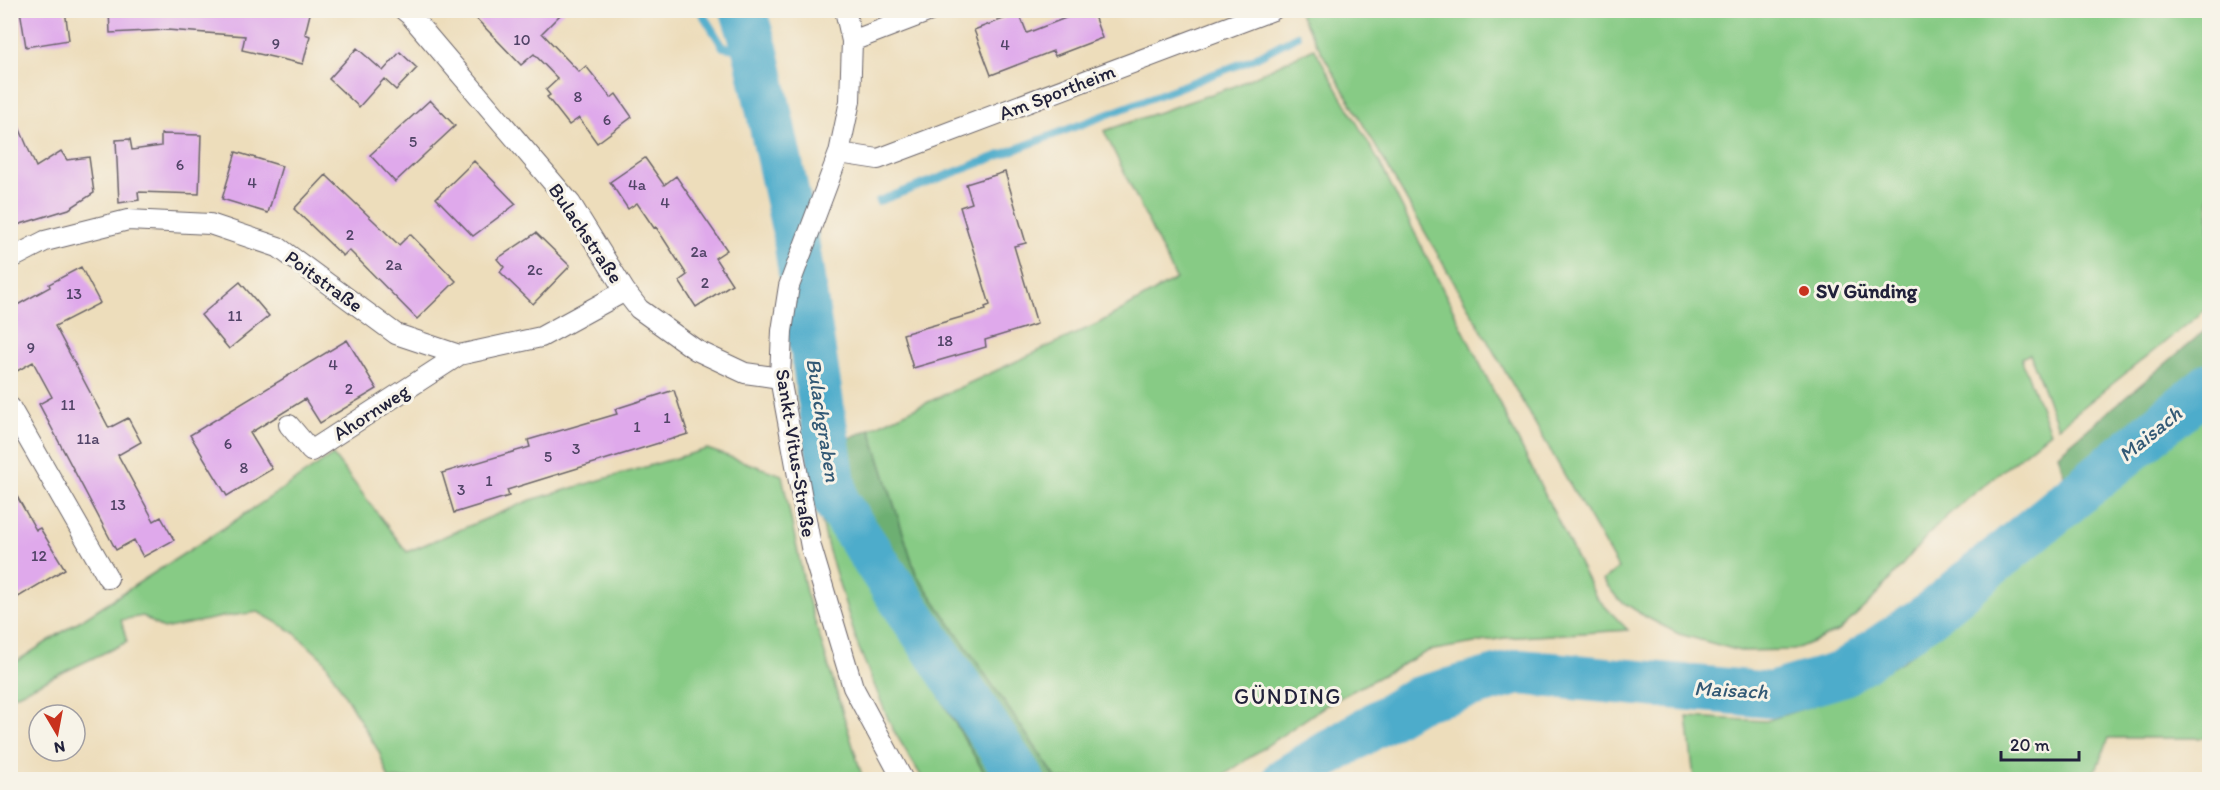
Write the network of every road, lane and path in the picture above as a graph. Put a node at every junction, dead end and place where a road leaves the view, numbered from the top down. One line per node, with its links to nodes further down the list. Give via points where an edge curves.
1 (404, 10): 8 (street, Bulachstraße, via 571,204)
2 (845, 10): 5 (street, Sankt-Vitus-Straße)
3 (933, 10): 5 (street)
4 (1273, 10): 6 (street, Am Sportheim, via 878,159)
5 (852, 41): 6 (street, Sankt-Vitus-Straße, via 850,101)
6 (839, 153): 10 (street, Sankt-Vitus-Straße, via 789,286)
7 (10, 259): 9 (street, Poitstraße, via 45,241 128,220 210,224 278,247 396,334)
8 (625, 291): 9 (street, via 541,337); 10 (street, Bulachstraße, via 639,309 696,350 745,373)
9 (459, 355): 12 (street, Ahornweg, via 311,451)
10 (780, 378): 14 (street, Sankt-Vitus-Straße, via 811,547 853,687)
11 (10, 407): 13 (street)
12 (289, 425)
13 (108, 578)
14 (903, 780)

